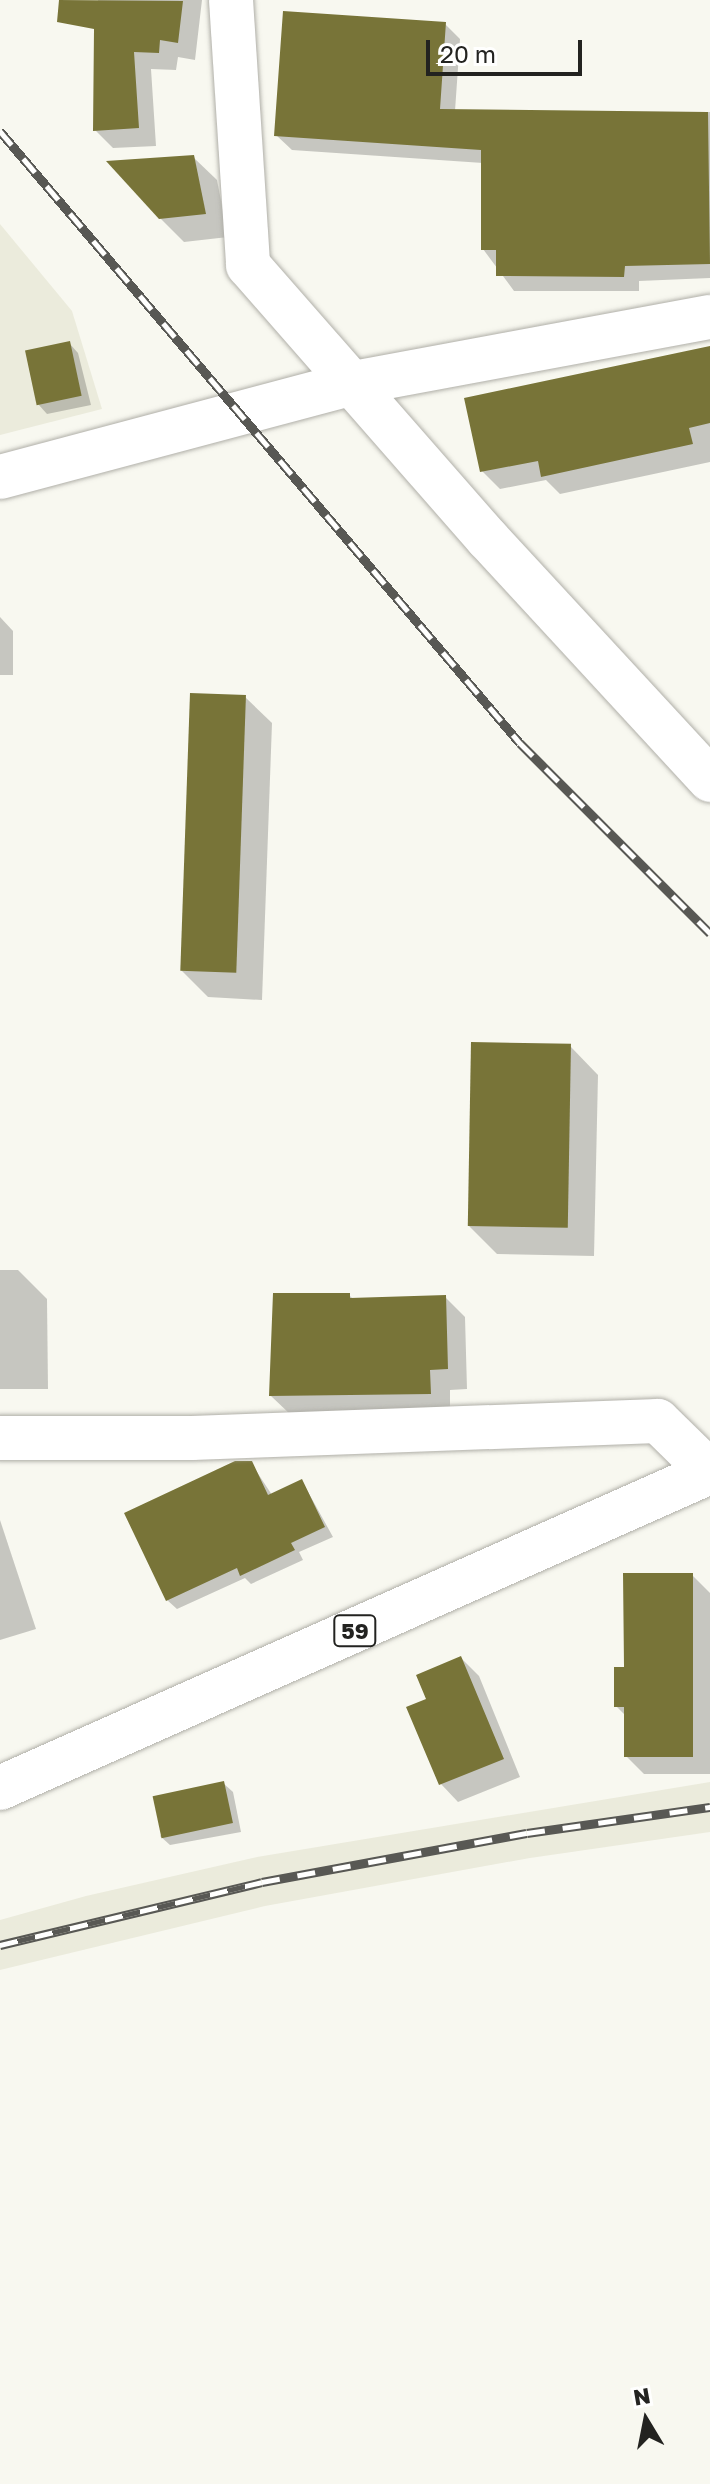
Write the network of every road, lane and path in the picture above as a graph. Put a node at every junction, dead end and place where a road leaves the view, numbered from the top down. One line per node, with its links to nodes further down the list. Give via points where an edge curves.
1 (231, 0): 3 (street, via 248,265)
2 (710, 317): 3 (street)
3 (353, 383): 4 (street); 5 (street)
4 (0, 477)
5 (710, 780)
6 (0, 1438): 7 (street, via 192,1438 658,1421)
7 (710, 1472): 8 (street, 59)
8 (0, 1788)

